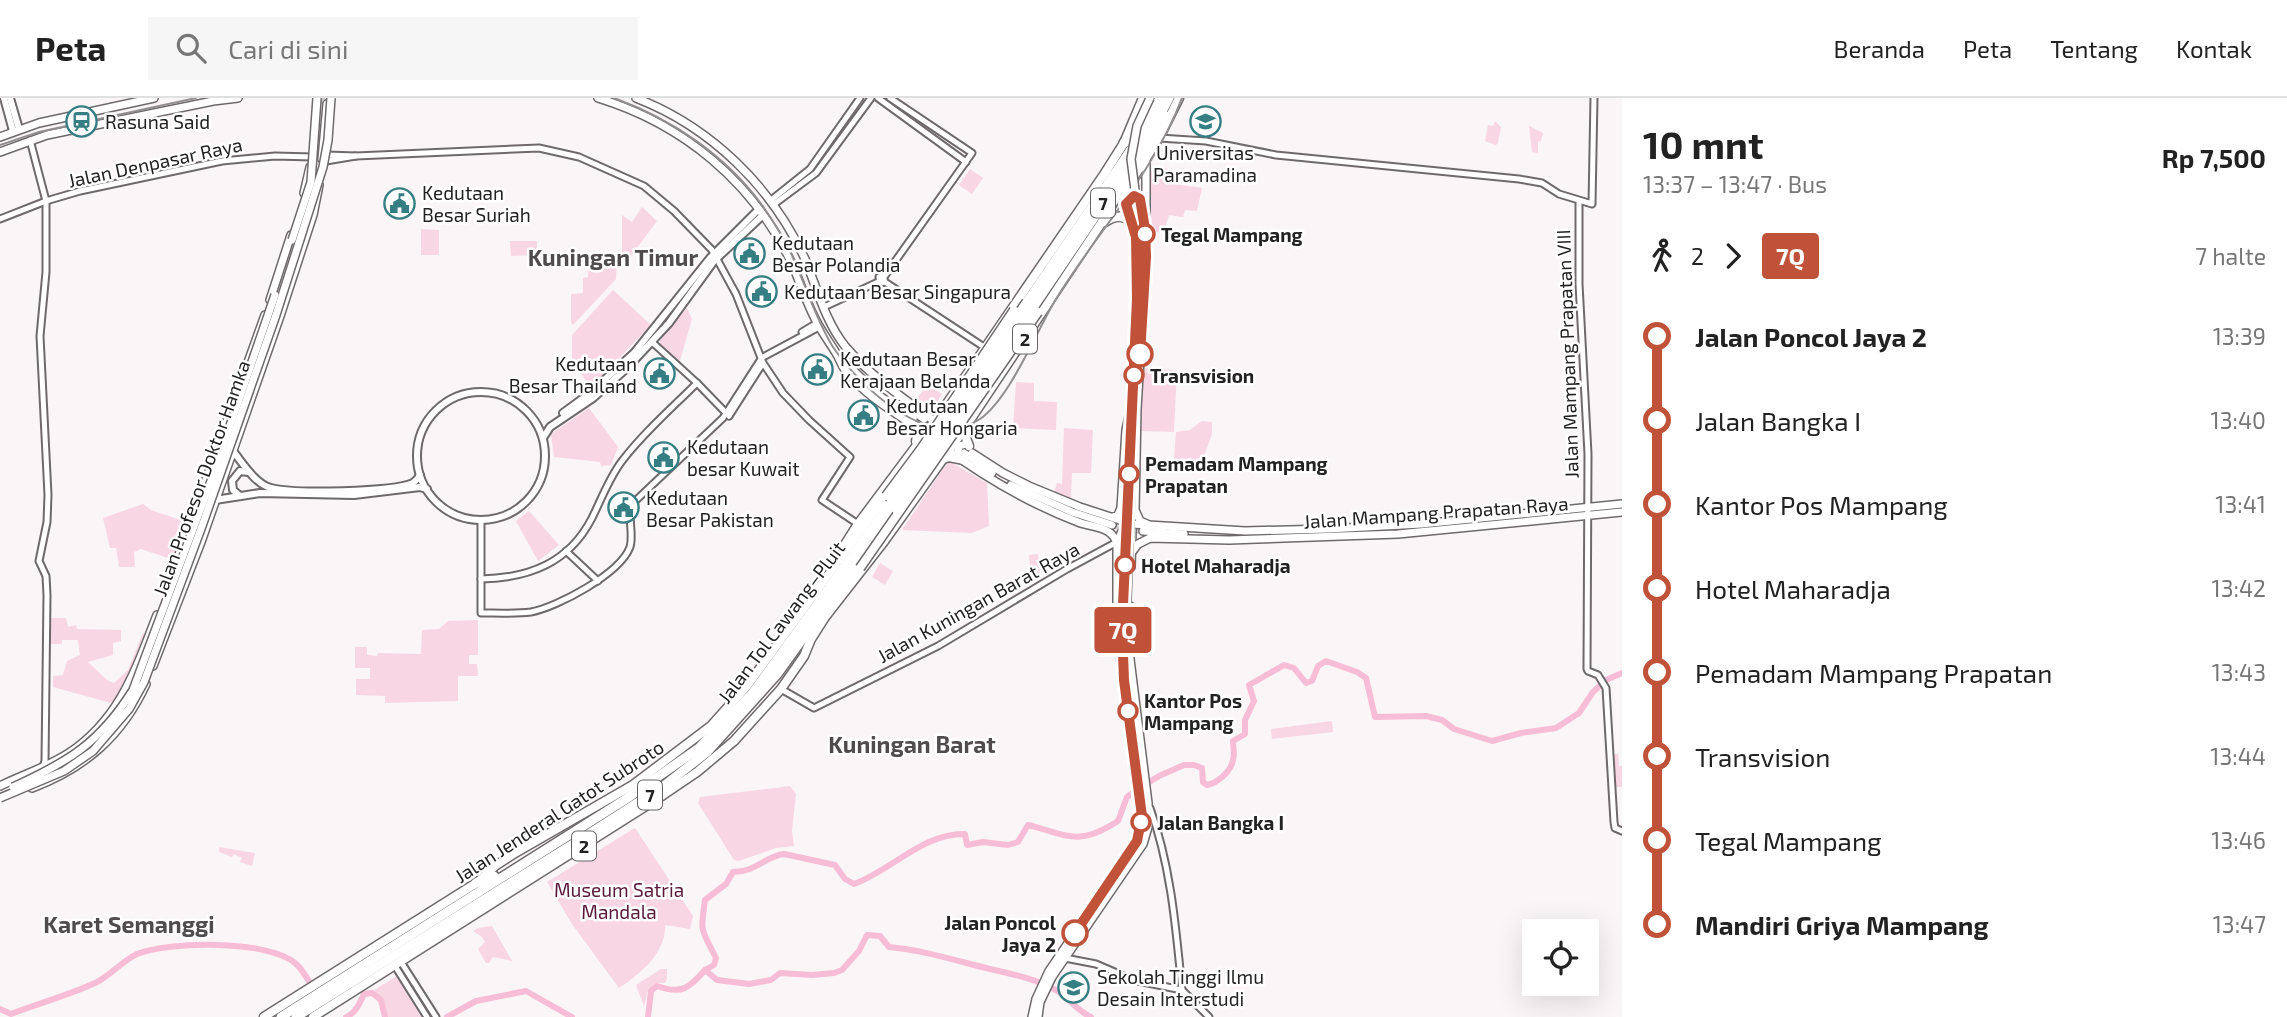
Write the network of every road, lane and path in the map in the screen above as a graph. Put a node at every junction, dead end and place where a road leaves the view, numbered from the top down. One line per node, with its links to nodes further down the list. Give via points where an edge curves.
1 (4, 98): 18 (main road)
2 (10, 98): 18 (main road)
3 (154, 98): 20 (main road)
4 (238, 98): 23 (main road)
5 (598, 98): 19 (main road)
6 (636, 98): 17 (main road)
7 (860, 98): 34 (street, via 810,169)
8 (871, 98): 34 (street, via 816,173)
9 (878, 98): 29 (street)
10 (890, 98): 29 (street, via 972,153)
11 (1143, 98): 24 (highway, Jalan Jenderal Gatot Subroto / 2)
12 (1155, 98): 24 (highway, via 1140,127); 41 (main road, bridge, via 1137,126 1131,159 1139,215); 46 (highway, Jalan Tol Cawang–Pluit / 7, via 1141,135)
13 (1170, 98): 38 (highway, via 1156,136); 46 (highway, Jalan Tol Cawang–Pluit / 7, via 1147,140)
14 (1179, 98): 22 (highway, 2)
15 (1594, 98): 32 (street, via 1592,204)
16 (324, 102): 26 (main road); 27 (main road); 30 (main road, via 316,164); 31 (main road); 110 (main road, Jalan Profesor Doktor Hamka, bridge, via 312,182 211,481 133,690 82,750); 110 (main road, Jalan Profesor Doktor Hamka, bridge, via 328,140 323,167 276,315 144,682 129,709 93,751 64,771)
17 (671, 114): 19 (main road, via 672,123); 34 (main road, via 715,143)
18 (13, 118): 20 (main road)
19 (665, 127): 35 (main road, via 723,168)
20 (16, 130): 21 (main road)
21 (0, 137)
22 (1159, 138): 28 (highway, 2); 32 (street, via 1531,181)
23 (26, 142): 25 (main road); 33 (street)
24 (1124, 143): 43 (highway, Jalan Jenderal Gatot Subroto / 2)
25 (0, 152)
26 (313, 157): 30 (main road); 33 (street, Jalan Denpasar Raya, via 222,160)
27 (327, 158): 31 (main road); 40 (street, via 539,148 568,153 650,190)
28 (1146, 160): 36 (main road); 38 (highway, 2)
29 (966, 162): 42 (street)
30 (304, 193): 50 (main road)
31 (318, 195): 51 (main road)
32 (1579, 201): 79 (street, Jalan Mampang Prapatan VIII)
33 (44, 202): 37 (street, Jalan Denpasar Raya); 105 (street, via 47,235 40,336 47,522 39,561 47,580)
34 (771, 203): 45 (main road, via 799,247)
35 (758, 215): 40 (main road); 47 (main road, via 789,258)
36 (1144, 216): 39 (main road, via 1139,198 1130,198 1126,206); 56 (main road, via 1146,260)
37 (0, 219)
38 (1101, 223): 39 (highway, via 1118,216); 44 (highway, 2)
39 (1134, 225): 41 (highway)
40 (716, 255): 48 (main road); 52 (street); 58 (main road, via 623,363 561,415 548,423)
41 (1137, 268): 56 (main road)
42 (883, 280): 45 (street); 49 (street)
43 (1023, 292): 49 (highway, Jalan Jenderal Gatot Subroto / 2); 74 (highway, Jalan Jenderal Gatot Subroto / 2, bridge)
44 (1053, 292): 46 (highway, 2); 55 (highway, 2)
45 (824, 307): 59 (main road, via 847,349)
46 (1033, 307): 74 (highway, Jalan Tol Cawang–Pluit / 7, bridge); 94 (highway, 2, bridge)
47 (818, 325): 52 (street); 59 (main road, via 857,383)
48 (651, 343): 54 (street); 61 (main road, via 593,398 550,427)
49 (984, 347): 53 (highway, Jalan Jenderal Gatot Subroto / 2)
50 (251, 352): 51 (main road, via 251,360 260,363); 95 (main road)
51 (265, 357): 64 (main road)
52 (763, 358): 57 (street); 83 (street, via 809,421 850,457 822,500)
53 (971, 366): 55 (highway, via 975,381); 59 (highway, Jalan Jenderal Gatot Subroto / 2)
54 (696, 384): 57 (street); 90 (street, via 622,461 585,530)
55 (994, 385): 60 (highway, 2)
56 (1134, 407): 78 (main road, via 1126,430); 81 (main road); 97 (main road, bridge)
57 (726, 415): 93 (street, via 632,504 630,548)
58 (536, 422): 61 (main road); 70 (main road, via 504,396 486,392 448,401 423,429 418,450)
59 (924, 424): 62 (main road); 63 (main road); 69 (highway, Jalan Jenderal Gatot Subroto / 2, via 915,448)
60 (966, 425): 62 (highway, 2); 66 (highway)
61 (543, 438): 82 (main road, via 545,459 536,490 509,514)
62 (957, 438): 65 (highway, 2); 66 (main road)
63 (939, 444): 65 (main road); 69 (highway, via 919,463)
64 (233, 450): 68 (main road); 75 (main road)
65 (948, 451): 66 (main road); 67 (highway, 2)
66 (966, 451): 67 (highway); 84 (main road); 84 (main road, via 1024,487); 84 (main road, via 1021,495 1075,517)
67 (943, 459): 72 (highway, 2)
68 (250, 471): 70 (main road, via 270,488 296,490 380,489 414,482); 73 (main road, via 233,477 232,486)
69 (897, 472): 72 (highway, via 916,473); 74 (highway, Jalan Jenderal Gatot Subroto / 2)
70 (420, 475): 71 (main road)
71 (426, 489): 73 (main road); 82 (main road, via 449,511)
72 (920, 491): 77 (highway, 2)
73 (240, 496): 75 (main road)
74 (889, 499): 77 (highway, via 899,484 909,494); 83 (highway, Jalan Jenderal Gatot Subroto / 2); 92 (highway, Jalan Jenderal Gatot Subroto / 2); 104 (highway, Jalan Tol Cawang–Pluit / 7, via 776,674); 112 (highway, Jalan Tol Cawang–Pluit / 7, via 771,670 723,726 699,748)
75 (215, 500): 96 (main road)
76 (1622, 504): 79 (main road, Jalan Mampang Prapatan Raya)
77 (909, 506): 94 (highway, 2)
78 (1121, 508): 81 (main road, via 1123,516); 84 (main road)
79 (1588, 511): 80 (main road, Jalan Mampang Prapatan Raya); 86 (main road, Jalan Mampang Prapatan Raya, via 1398,534 1305,539); 113 (street, Jalan Mampang Prapatan VIII, via 1587,668 1603,683 1615,828)
80 (1622, 512)
81 (1132, 520): 84 (main road); 85 (main road, Jalan Mampang Prapatan Raya); 85 (main road); 88 (main road); 89 (main road)
82 (481, 521): 91 (street)
83 (858, 523): 92 (highway, Jalan Jenderal Gatot Subroto / 2)
84 (1112, 523): 88 (main road)
85 (1144, 527): 86 (main road, Jalan Mampang Prapatan Raya); 87 (main road, via 1139,527 1138,533)
86 (1243, 535): 87 (main road, Jalan Mampang Prapatan Raya, via 1222,540)
87 (1150, 538): 89 (main road)
88 (1117, 544): 89 (main road, via 1126,541); 100 (main road, via 1116,636); 101 (street, Jalan Kuningan Barat Raya, via 945,643 814,708)
89 (1132, 550): 99 (main road)
90 (566, 551): 91 (street, via 539,570); 93 (street)
91 (481, 579): 93 (street, via 481,612 546,608)
92 (825, 580): 114 (highway, Jalan Jenderal Gatot Subroto / 2, via 747,686 711,726 642,779 515,853)
93 (598, 581)
94 (842, 594): 98 (highway, 2)
95 (164, 597): 96 (main road, via 174,595); 102 (main road, via 130,685)
96 (177, 603): 103 (main road, via 139,699)
97 (1124, 627): 99 (main road); 100 (main road)
98 (811, 639): 101 (highway, 2); 104 (highway, via 743,722)
99 (1131, 664): 109 (main road)
100 (1124, 680): 109 (main road)
101 (781, 689): 116 (highway, 2, via 734,741 697,772)
102 (90, 736): 103 (main road, via 94,744); 106 (main road)
103 (103, 746): 110 (main road, via 65,775)
104 (706, 752): 121 (highway, Jalan Tol Cawang–Pluit / 7, via 665,785)
105 (45, 755): 106 (street); 107 (street)
106 (54, 762): 107 (main road)
107 (43, 766): 108 (main road)
108 (0, 786)
109 (1142, 792): 111 (main road); 117 (main road, via 1137,841)
110 (0, 798)
111 (1148, 803): 115 (main road, via 1148,827 1139,852); 120 (street, via 1171,893)
112 (600, 816): 114 (highway); 121 (highway, Jalan Tol Cawang–Pluit / 7)
113 (1622, 831)
114 (476, 883): 123 (highway, Jalan Jenderal Gatot Subroto / 2)
115 (1065, 958): 117 (main road); 120 (street)
116 (398, 964): 118 (street); 121 (highway, 2)
117 (1046, 981): 119 (main road)
118 (413, 987): 126 (street); 127 (street)
119 (1042, 990): 128 (main road); 129 (main road)
120 (1182, 990): 130 (street)
121 (328, 997): 122 (highway, Jalan Tol Cawang–Pluit / 7)
122 (313, 1009): 124 (highway, Jalan Tol Cawang–Pluit / 7); 125 (highway, Jalan Tol Cawang–Pluit / 7)
123 (264, 1017)
124 (281, 1017)
125 (296, 1017)
126 (427, 1017)
127 (435, 1017)
128 (1032, 1017)
129 (1038, 1017)
130 (1209, 1017)

